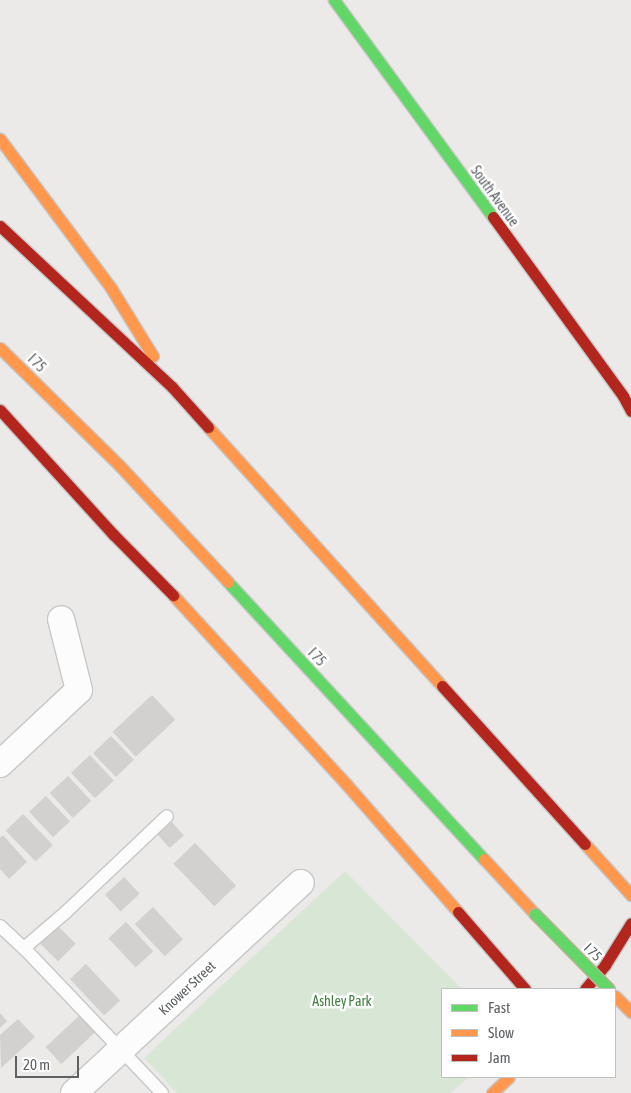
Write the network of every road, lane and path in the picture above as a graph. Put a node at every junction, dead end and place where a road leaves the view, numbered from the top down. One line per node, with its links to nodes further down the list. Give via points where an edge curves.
1 (334, 0): 7 (main road, South Avenue, via 623,396)
2 (0, 139): 5 (main road, via 111,288)
3 (0, 226): 5 (main road)
4 (0, 348): 18 (main road, I 75 / I 75, bridge, via 132,479)
5 (172, 388): 12 (main road)
6 (0, 410): 16 (main road, via 347,785)
7 (631, 412)
8 (61, 619): 9 (street, via 79,690)
9 (0, 764)
10 (167, 816): 15 (lane)
11 (301, 883): 21 (street, Knower Street)
12 (631, 895)
13 (631, 923): 17 (main road, via 605,965)
14 (0, 926): 15 (lane)
15 (24, 948): 21 (lane)
16 (523, 988)
17 (586, 988)
18 (607, 988)
19 (616, 997): 20 (main road)
20 (631, 1012)
21 (121, 1050): 23 (street, Knower Street); 24 (lane)
22 (508, 1078): 25 (main road)
23 (74, 1093)
24 (162, 1093)
25 (492, 1093)

